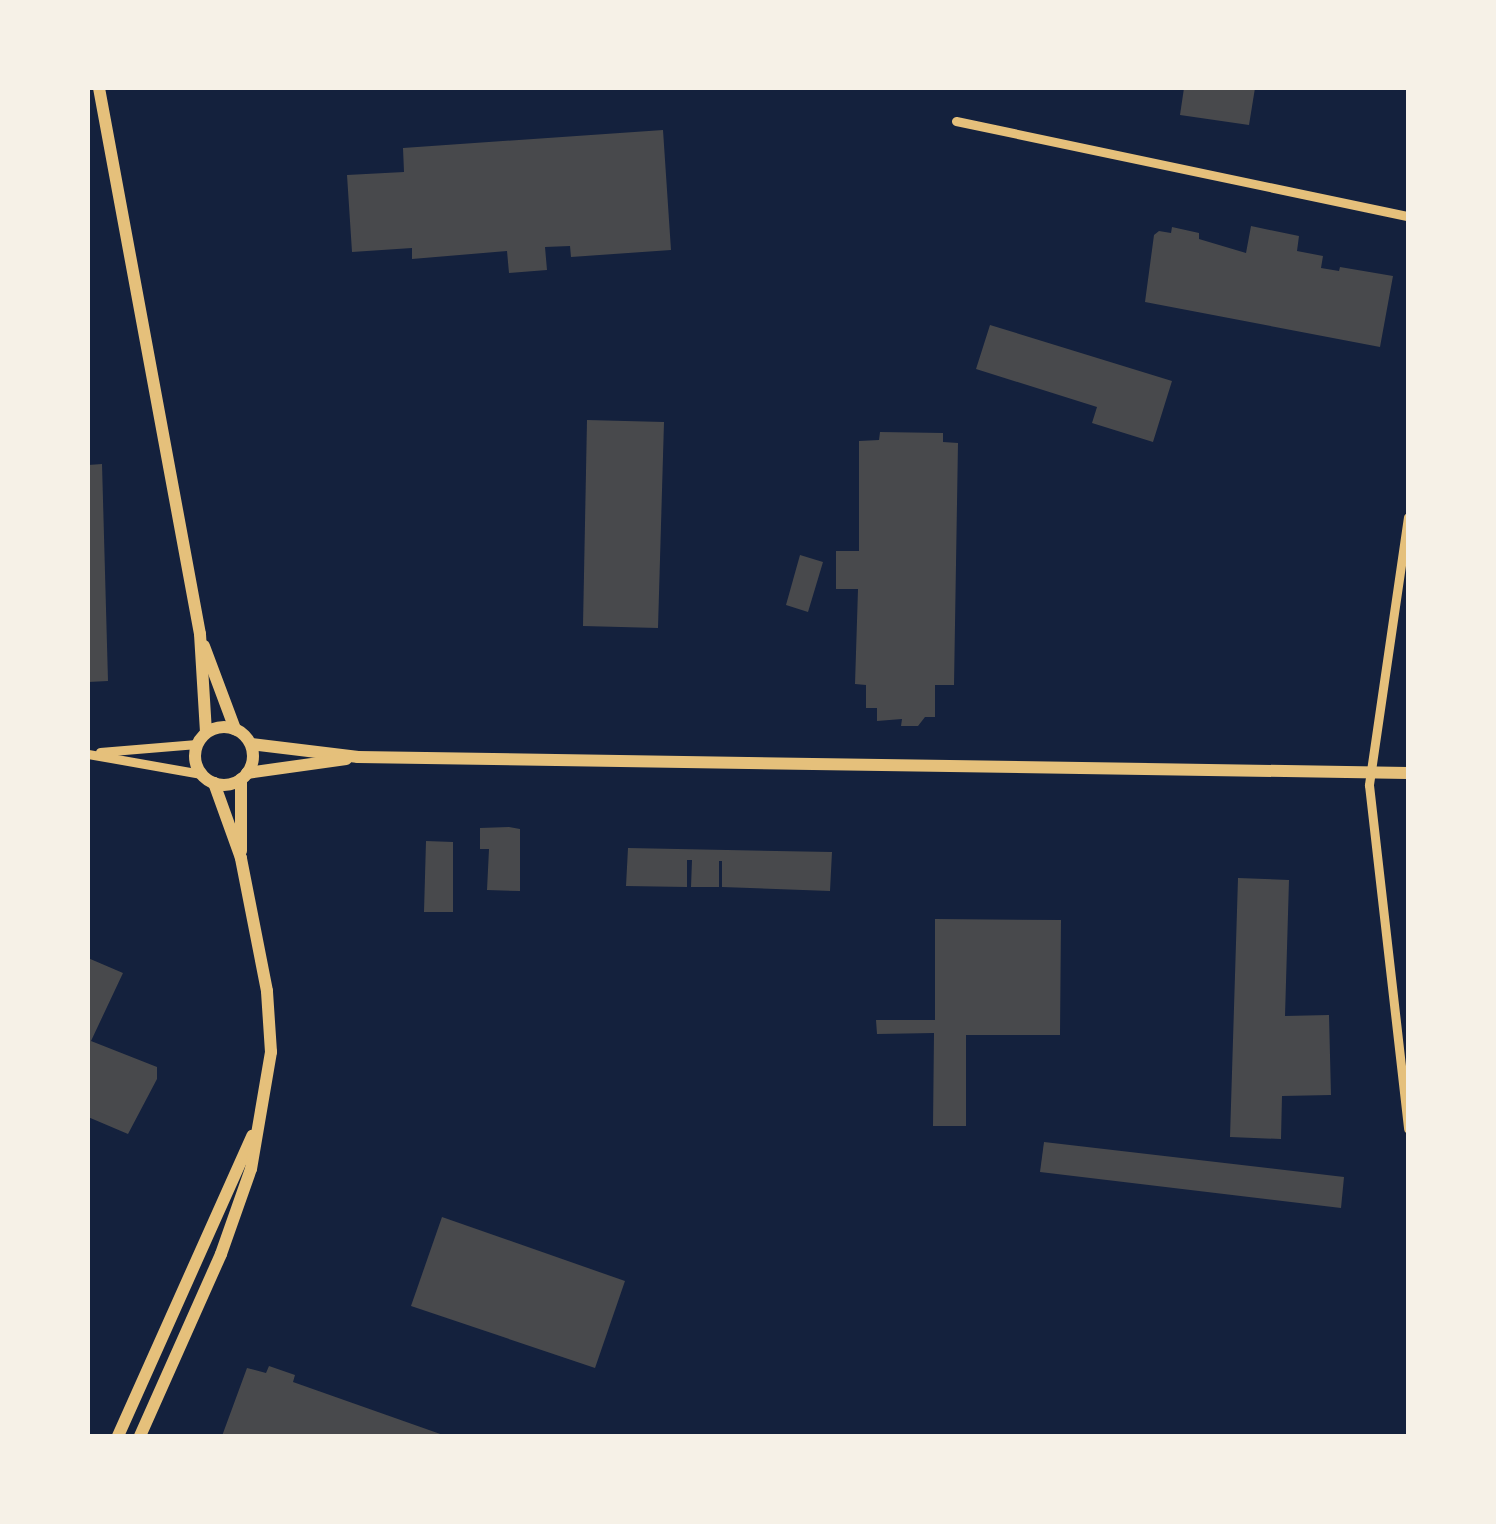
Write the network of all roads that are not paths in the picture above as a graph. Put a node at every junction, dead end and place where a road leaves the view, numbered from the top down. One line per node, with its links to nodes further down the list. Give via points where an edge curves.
1 (100, 88): 5 (main road)
2 (956, 121): 3 (street)
3 (1408, 216)
4 (1408, 517): 12 (street)
5 (200, 634): 6 (main road); 7 (main road)
6 (235, 728): 7 (main road); 9 (main road)
7 (206, 732): 8 (main road)
8 (197, 744): 10 (street); 14 (main road)
9 (250, 744): 11 (main road); 15 (main road, via 252,764)
10 (88, 753): 14 (street)
11 (358, 756): 12 (main road); 15 (main road)
12 (1370, 772): 13 (main road); 19 (street)
13 (1408, 773)
14 (201, 774): 16 (main road)
15 (244, 776): 16 (main road); 17 (main road)
16 (214, 783): 17 (main road)
17 (241, 858): 18 (main road, via 271,1024)
18 (258, 1124): 20 (main road); 21 (main road, via 251,1169 221,1254)
19 (1408, 1128)
20 (118, 1436)
21 (140, 1436)

